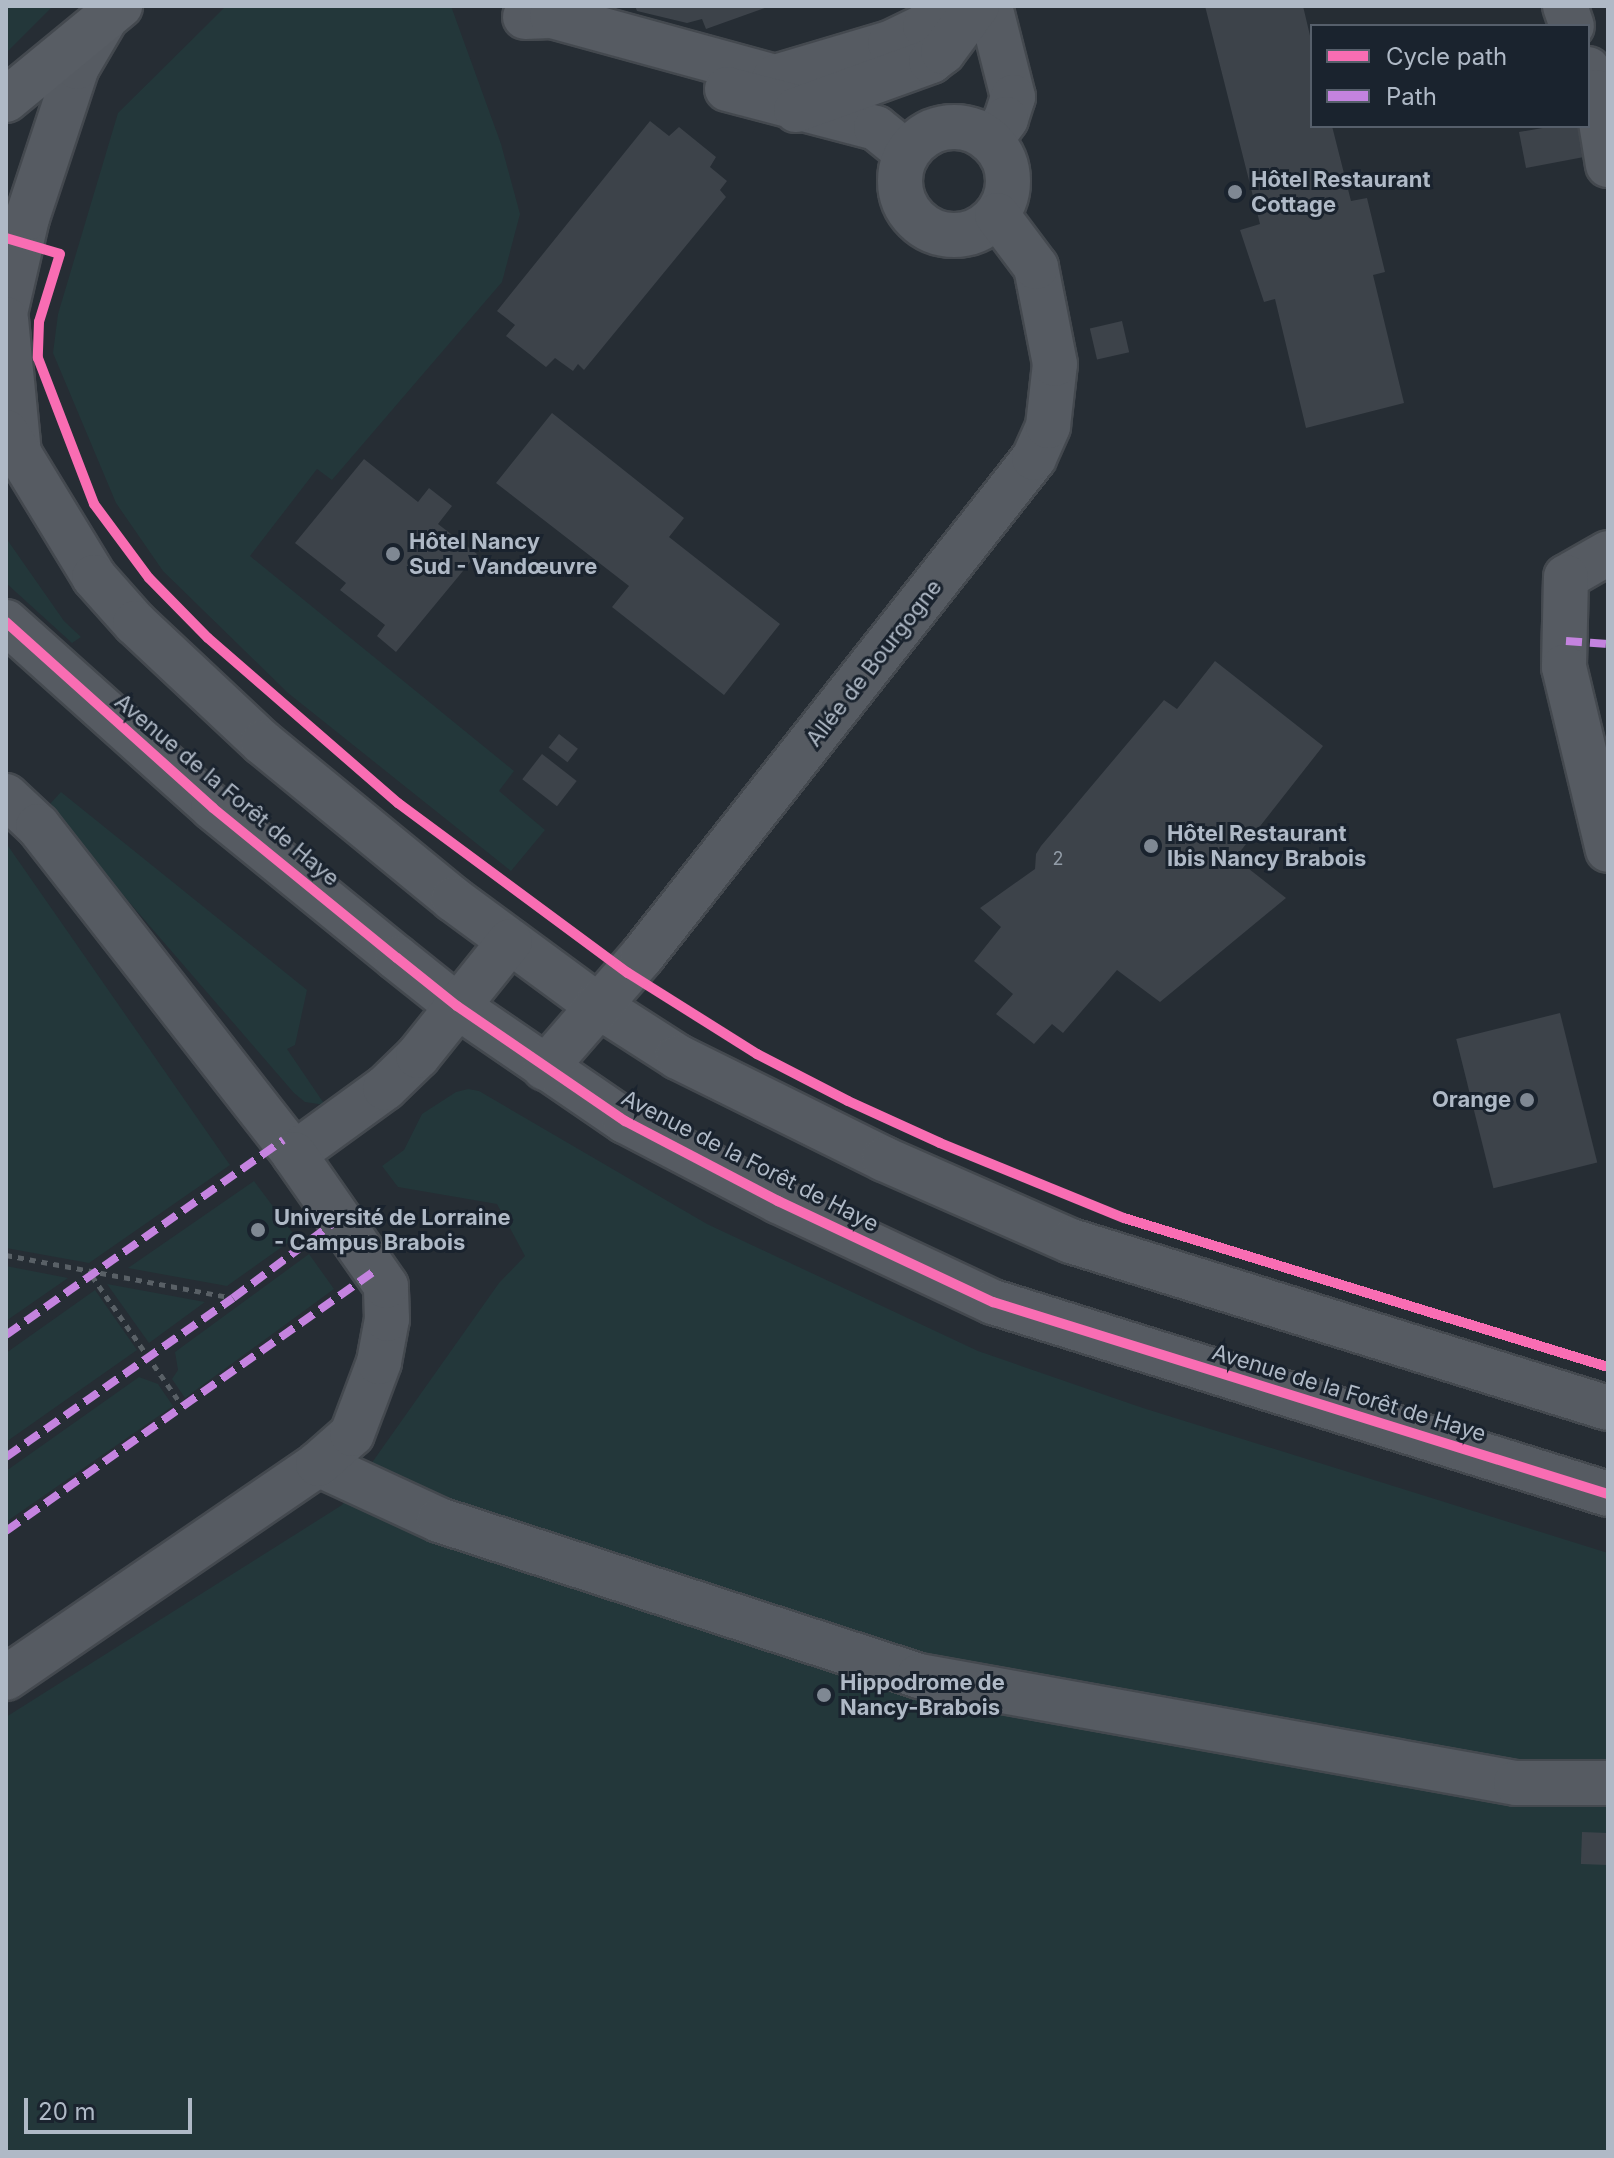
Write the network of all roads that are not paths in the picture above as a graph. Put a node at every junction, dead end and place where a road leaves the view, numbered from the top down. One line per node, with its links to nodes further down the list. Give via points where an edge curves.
1 (943, 6): 4 (street, via 925,26 890,43 775,77)
2 (977, 6): 8 (street, via 931,61)
3 (990, 6): 9 (street, via 1013,97)
4 (522, 11): 8 (street, via 539,34)
5 (112, 14): 7 (main road); 13 (street, via 77,67 27,218)
6 (1590, 75): 11 (street)
7 (6, 100)
8 (796, 110): 10 (street, via 876,128)
9 (990, 141): 10 (street, via 970,129 946,128 924,136); 12 (street, via 1005,164 1007,191)
10 (907, 153): 12 (street, via 900,192 922,226 962,235)
11 (1608, 165)
12 (997, 215): 21 (street, Allée de Bourgogne, via 1036,267 1055,364 1048,426 1034,458 642,956)
13 (6, 309)
14 (6, 319): 15 (street)
15 (12, 444): 20 (street, via 94,577 135,623 293,769)
16 (1608, 553): 19 (street, via 1566,577 1564,667)
17 (6, 622): 22 (street, Avenue de la Forêt de Haye, via 213,808)
18 (6, 796): 24 (street, via 38,826)
19 (1608, 850)
20 (510, 941): 21 (street); 22 (street)
21 (597, 1005): 23 (street, Allée de Bourgogne); 25 (street, via 678,1057 765,1101 1071,1241)
22 (457, 1006): 23 (street, Avenue de la Forêt de Haye); 24 (street, via 385,1088)
23 (545, 1068): 27 (street, Avenue de la Forêt de Haye, via 614,1114 765,1195 993,1302)
24 (294, 1154): 26 (street, via 386,1286 387,1319 369,1397 352,1434)
25 (1608, 1408)
26 (318, 1464): 28 (street); 29 (street, via 439,1520 919,1676 1516,1783)
27 (1608, 1494)
28 (6, 1678)
29 (1608, 1783)

